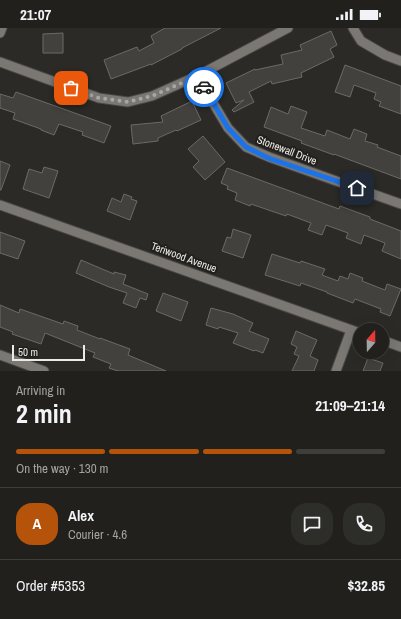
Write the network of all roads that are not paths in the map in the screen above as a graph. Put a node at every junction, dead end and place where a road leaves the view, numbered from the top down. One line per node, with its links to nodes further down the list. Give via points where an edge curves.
1 (2, 28): 4 (street)
2 (288, 28): 7 (street)
3 (353, 28): 5 (street, via 361,41 385,56)
4 (0, 33)
5 (401, 61)
6 (0, 62): 7 (street, via 99,98 128,102 152,96)
7 (198, 76): 8 (street, Stonewall Drive, via 228,128 246,147 268,158)
8 (401, 204)
9 (0, 205): 10 (street, Teriwood Avenue)
10 (353, 330)
11 (353, 337): 16 (street)
12 (389, 343): 13 (street)
13 (401, 347)
14 (0, 355): 15 (street)
15 (44, 371)
16 (336, 371)

